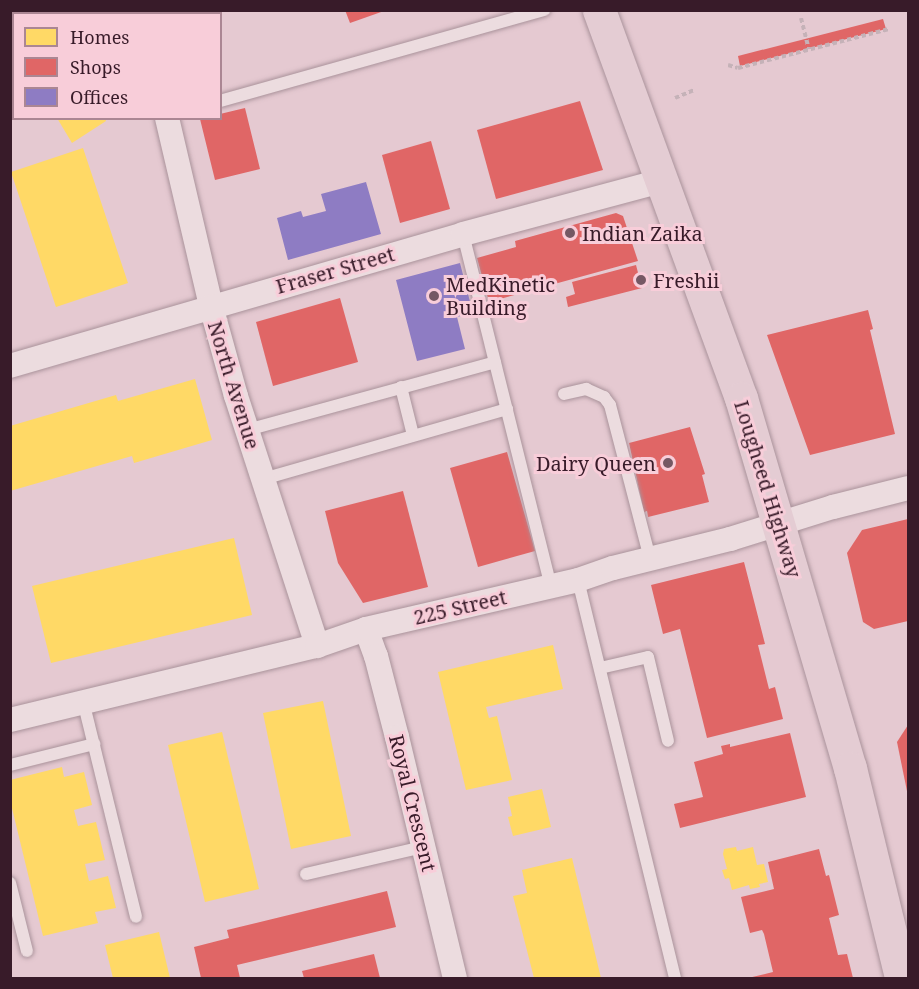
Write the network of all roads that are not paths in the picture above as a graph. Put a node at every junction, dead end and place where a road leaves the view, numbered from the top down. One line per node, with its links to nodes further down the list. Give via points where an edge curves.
1 (544, 10): 3 (lane)
2 (599, 10): 5 (main road, Lougheed Highway)
3 (222, 100)
4 (167, 120): 7 (street, North Avenue)
5 (661, 181): 6 (street, Fraser Street); 17 (main road, Lougheed Highway, via 741,398)
6 (463, 234): 7 (street, Fraser Street); 8 (lane)
7 (211, 306): 9 (street, Fraser Street); 13 (street, North Avenue)
8 (495, 362): 10 (lane); 12 (lane)
9 (10, 366)
10 (401, 387): 13 (lane); 14 (lane)
11 (564, 394): 18 (lane, via 586,389 604,397 610,405)
12 (507, 409): 14 (lane); 20 (lane)
13 (247, 430): 15 (street, North Avenue)
14 (413, 435): 15 (lane)
15 (262, 479): 22 (street, North Avenue)
16 (909, 488): 17 (street, 225 Street)
17 (779, 524): 18 (street, 225 Street); 36 (main road, Lougheed Highway, via 850,768)
18 (650, 559): 19 (street, 225 Street)
19 (578, 580): 20 (street, 225 Street); 23 (lane)
20 (551, 586): 21 (street, 225 Street)
21 (366, 629): 22 (street, 225 Street); 29 (street, Royal Crescent)
22 (317, 646): 24 (street, 225 Street)
23 (600, 668): 26 (lane, via 648,657); 35 (lane)
24 (84, 705): 25 (street, 225 Street); 27 (lane)
25 (10, 720)
26 (668, 741)
27 (94, 744): 28 (lane); 32 (lane)
28 (10, 765)
29 (423, 847): 30 (lane); 34 (street, Royal Crescent)
30 (306, 874)
31 (10, 883): 33 (lane)
32 (136, 917)
33 (27, 951)
34 (455, 978)
35 (675, 978)
36 (901, 978)

